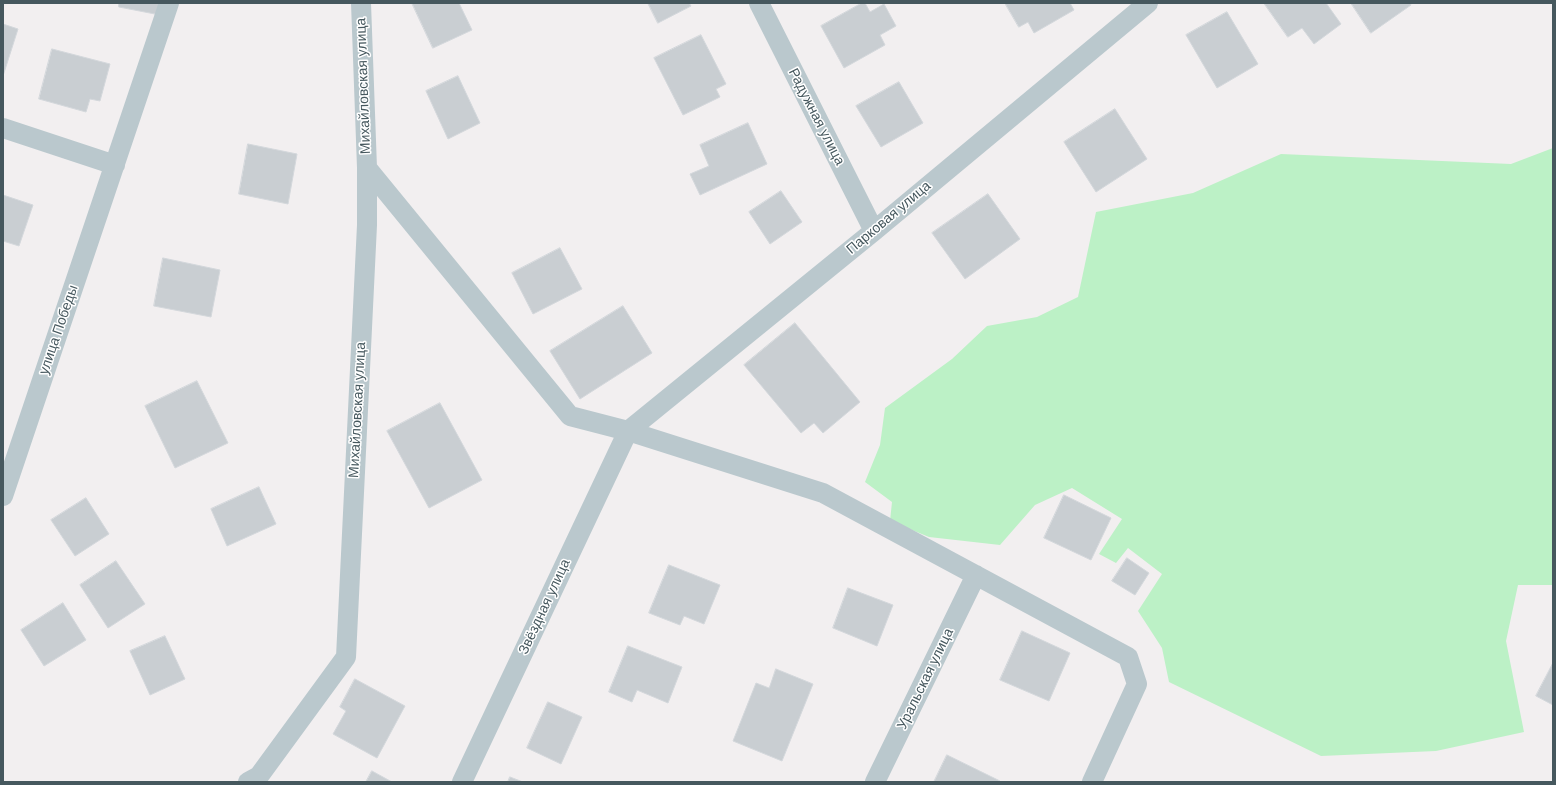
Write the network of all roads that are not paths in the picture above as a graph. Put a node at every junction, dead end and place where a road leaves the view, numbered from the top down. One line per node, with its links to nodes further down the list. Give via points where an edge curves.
1 (169, 3): 6 (street, улица Победы)
2 (361, 3): 7 (street, Михайловская улица)
3 (758, 3): 8 (street, Радужная улица)
4 (1148, 3): 8 (street, Парковая улица)
5 (3, 128): 6 (street)
6 (115, 165): 10 (street, улица Победы)
7 (367, 168): 9 (street, via 570,416); 12 (street, Михайловская улица, via 367,226 346,657 259,776)
8 (874, 231): 9 (street, Парковая улица)
9 (628, 431): 11 (street, via 823,493); 13 (street, Звёздная улица)
10 (3, 496)
11 (976, 575): 14 (street, Уральская улица); 15 (street, via 1128,657 1137,684)
12 (248, 782)
13 (462, 782)
14 (875, 782)
15 (1092, 782)

